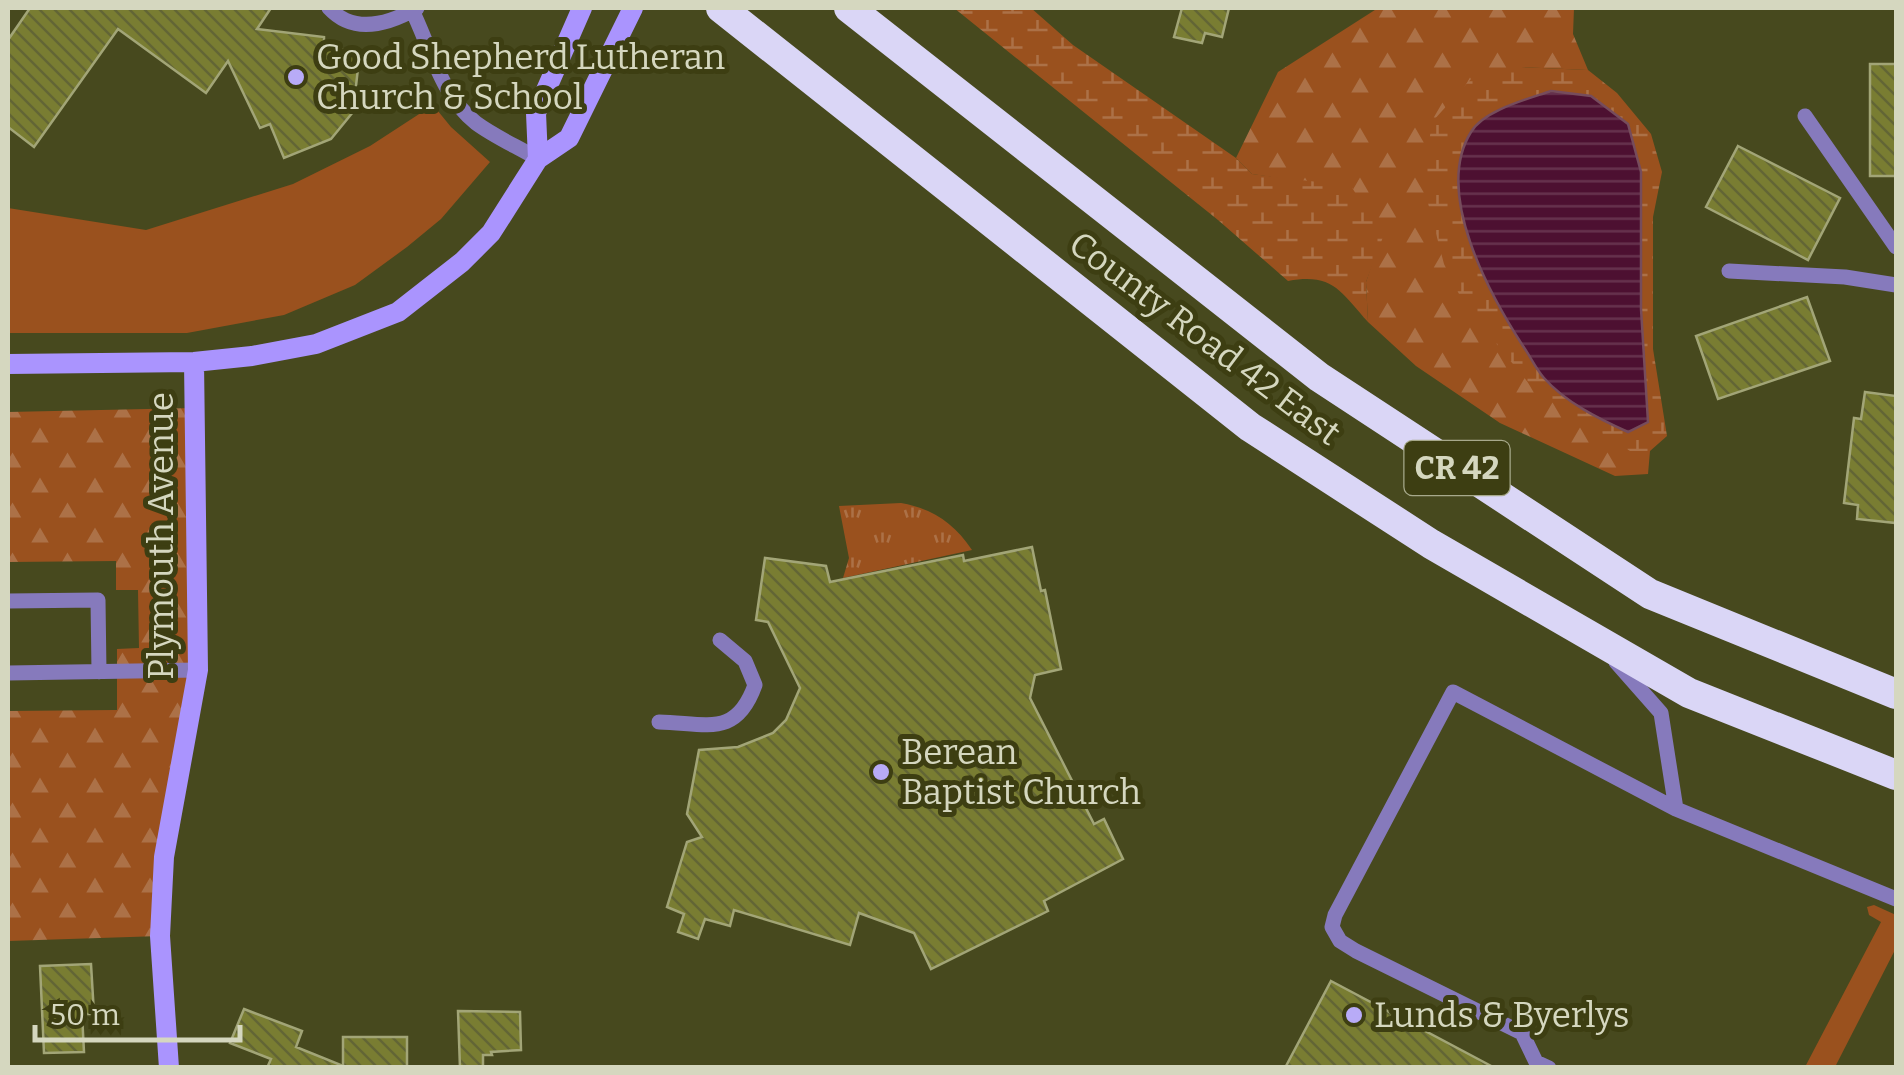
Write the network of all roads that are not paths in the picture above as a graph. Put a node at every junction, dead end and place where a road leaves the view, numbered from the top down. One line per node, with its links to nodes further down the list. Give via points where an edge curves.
1 (329, 8): 6 (lane, via 360,24 387,24)
2 (582, 8): 8 (street, via 536,113)
3 (632, 8): 8 (street, Plymouth Avenue, via 569,138)
4 (721, 8): 16 (highway, County Road 42 East / CR 42, via 1250,428 1430,544)
5 (849, 8): 20 (highway, County Road 42 East / CR 42, via 1320,378 1650,594)
6 (414, 9): 8 (lane, via 458,105 476,124)
7 (1805, 116): 9 (lane)
8 (538, 159): 12 (street, Plymouth Avenue, via 492,234 398,312 316,344)
9 (1896, 247)
10 (1729, 271): 11 (lane)
11 (1896, 285)
12 (194, 362): 13 (street); 17 (street, Plymouth Avenue)
13 (8, 364)
14 (8, 601): 18 (lane, via 98,600)
15 (720, 640): 21 (lane, via 745,661 756,685 747,708 718,724)
16 (1597, 640): 22 (highway, County Road 42 East / CR 42, via 1690,693); 23 (lane, via 1660,713)
17 (198, 670): 18 (lane); 25 (street, Plymouth Avenue, via 164,857 160,936)
18 (99, 672): 19 (lane)
19 (8, 673)
20 (1888, 689)
21 (659, 722)
22 (1896, 775)
23 (1676, 809): 24 (lane); 26 (lane, via 1453,692 1335,915 1332,928 1340,941 1522,1033 1536,1062)
24 (1896, 899)
25 (169, 1068)
26 (1548, 1068)

